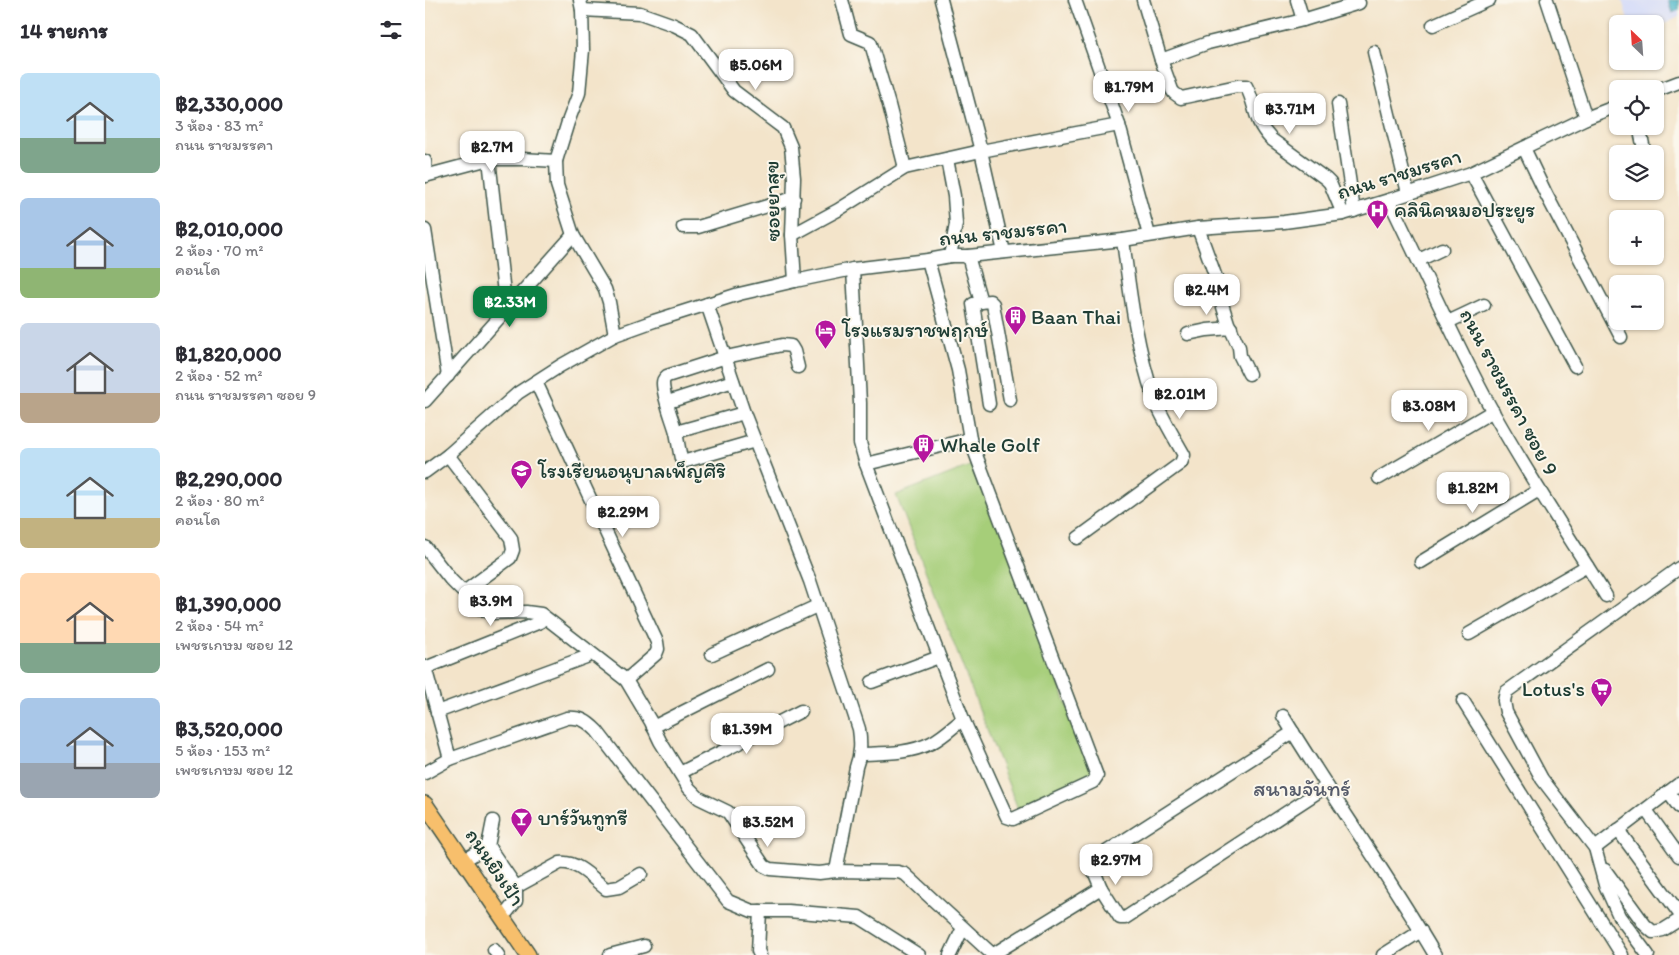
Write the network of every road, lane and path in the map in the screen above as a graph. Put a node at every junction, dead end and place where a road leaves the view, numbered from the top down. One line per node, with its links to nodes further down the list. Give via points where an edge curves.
1 (842, 0): 26 (street, via 851,34 871,44)
2 (941, 0): 21 (street)
3 (1075, 0): 19 (street)
4 (1143, 0): 13 (street)
5 (1297, 0): 10 (street)
6 (1489, 0): 11 (street)
7 (1547, 0): 18 (street)
8 (1359, 3): 10 (street)
9 (581, 5): 25 (street, via 583,50 579,93); 30 (street, ซอยยาสุข, via 641,13 692,34 734,91 783,128 791,147 795,178)
10 (1303, 20): 13 (street, via 1208,43)
11 (1433, 25)
12 (1374, 52): 29 (street)
13 (1161, 60): 32 (street, via 1172,90 1181,98 1246,86 1264,131 1330,183)
14 (1679, 82): 15 (street)
15 (1664, 88)
16 (1338, 104): 32 (street)
17 (1609, 109): 18 (street, ถนน ราชมรรคา)
18 (1586, 118): 20 (street, ถนน ราชมรรคา)
19 (1119, 125): 21 (street); 37 (street)
20 (1524, 148): 27 (street, ถนน ราชมรรคา); 56 (street)
21 (981, 151): 22 (street); 41 (street)
22 (947, 158): 26 (street); 42 (street, via 956,224)
23 (489, 159): 25 (street); 28 (street); 51 (street)
24 (425, 161): 28 (street)
25 (556, 161): 36 (street, via 557,185)
26 (905, 168): 38 (street)
27 (1471, 173): 29 (street, ถนน ราชมรรคา); 58 (street)
28 (426, 176)
29 (1408, 193): 31 (street, ถนน ราชมรรคา)
30 (793, 198): 33 (street, via 698,227); 38 (street, ซอยยาสุข)
31 (1389, 200): 32 (street, ถนน ราชมรรคา); 45 (street, ถนน ราชมรรคา ซอย 9)
32 (1349, 212): 34 (street, ถนน ราชมรรคา, via 1283,222)
33 (683, 227)
34 (1199, 228): 37 (street, ถนน ราชมรรคา); 53 (street)
35 (425, 230): 61 (street)
36 (573, 235): 51 (street); 55 (street, via 605,289)
37 (1149, 235): 39 (street, ถนน ราชมรรคา)
38 (791, 236): 47 (street, ซอยยาสุข)
39 (1123, 240): 41 (street, ถนน ราชมรรคา); 78 (street, via 1138,343 1155,399 1185,455 1181,463)
40 (1442, 249): 45 (street)
41 (1004, 252): 43 (street, ถนน ราชมรรคา)
42 (950, 256): 43 (street, ถนน ราชมรรคา); 44 (street, ถนน ราชมรรคา)
43 (968, 256): 48 (street)
44 (928, 260): 46 (street, ถนน ราชมรรคา); 71 (street, via 958,370)
45 (1419, 260): 52 (street, ถนน ราชมรรคา ซอย 9)
46 (853, 269): 47 (street, ถนน ราชมรรคา); 74 (street, via 861,403 860,443)
47 (795, 282): 49 (street, ถนน ราชมรรคา)
48 (981, 302): 64 (street, via 993,304); 67 (street, via 973,304)
49 (707, 304): 55 (street, ถนน ราชมรรคา); 57 (street)
50 (1484, 306): 52 (street)
51 (506, 311): 61 (street)
52 (1448, 322): 68 (street, ถนน ราชมรรคา ซอย 9)
53 (1231, 328): 54 (street); 60 (street)
54 (1188, 334)
55 (615, 335): 63 (street, ถนน ราชมรรคา)
56 (1621, 336)
57 (726, 357): 59 (street, via 787,345 795,351); 62 (street); 66 (street, via 667,376 663,382)
58 (1575, 366)
59 (798, 367)
60 (1249, 374)
61 (448, 376): 65 (street)
62 (733, 381): 66 (street); 69 (street)
63 (536, 382): 73 (street, ถนน ราชมรรคา, via 504,405); 93 (street, via 657,642 656,654)
64 (1010, 400)
65 (425, 401)
66 (668, 402): 70 (street)
67 (989, 404)
68 (1493, 411): 76 (street); 77 (street, ถนน ราชมรรคา ซอย 9)
69 (744, 413): 70 (street); 72 (street)
70 (676, 432): 72 (street, via 684,461)
71 (971, 439): 74 (street); 99 (street, via 1096,779 1009,819)
72 (755, 440): 85 (street)
73 (449, 455): 75 (street, ถนน ราชมรรคา); 83 (street, via 511,538 513,550 510,558)
74 (866, 464): 90 (street)
75 (425, 472)
76 (1379, 478)
77 (1539, 490): 80 (street); 81 (street, ถนน ราชมรรคา ซอย 9)
78 (1077, 538)
79 (425, 547): 83 (street)
80 (1421, 562)
81 (1587, 566): 84 (street, ถนน ราชมรรคา ซอย 9); 87 (street)
82 (1679, 568): 115 (street, via 1506,692 1506,712 1543,779)
83 (464, 592): 89 (street, via 479,608 492,613 541,614)
84 (1606, 596)
85 (817, 606): 88 (street); 102 (street, via 859,729)
86 (540, 622): 91 (street)
87 (1469, 634)
88 (712, 654)
89 (590, 656): 93 (street); 97 (street)
90 (939, 657): 94 (street); 99 (street)
91 (425, 668): 97 (street)
92 (768, 669): 100 (street)
93 (626, 680): 100 (street)
94 (872, 682)
95 (1463, 701): 138 (street)
96 (801, 711): 105 (street)
97 (437, 712): 103 (street)
98 (1283, 716): 101 (street)
99 (963, 719): 102 (street, via 931,743 915,749)
100 (653, 727): 105 (street)
101 (1293, 732): 107 (street); 122 (street, via 1092,861)
102 (860, 754): 119 (street)
103 (450, 759): 104 (street); 123 (street, via 567,718 578,717 587,721 728,901)
104 (425, 773)
105 (680, 773): 119 (street, via 699,798 728,812 764,866 819,873)
106 (1679, 784): 108 (street)
107 (1327, 786): 122 (street, via 1125,918 1120,918); 128 (street)
108 (1668, 792): 110 (street); 111 (street)
109 (425, 804): 117 (main road, ถนนยิงเป้า)
110 (1679, 807)
111 (1645, 810): 113 (street); 116 (street)
112 (493, 821): 114 (street)
113 (1618, 830): 115 (street); 124 (street)
114 (488, 846): 117 (street); 121 (street)
115 (1595, 848): 118 (street)
116 (1679, 856)
117 (465, 860): 125 (main road, ถนนยิงเป้า)
118 (1599, 862): 126 (street, via 1653,932); 139 (street, via 1619,916)
119 (836, 871): 127 (street, via 905,874)
120 (641, 874): 121 (street, via 619,887 606,889 567,862)
121 (516, 887): 125 (street, via 516,901)
122 (1101, 888): 135 (street)
123 (760, 911): 132 (street); 133 (street, via 859,917)
124 (1679, 913)
125 (503, 917): 130 (main road, ถนนยิงเป้า)
126 (1679, 920)
127 (963, 928): 134 (street); 135 (street)
128 (1421, 931): 136 (street); 137 (street)
129 (644, 946): 131 (street)
130 (528, 955)
131 (610, 955)
132 (760, 955)
133 (919, 955)
134 (950, 955)
135 (993, 955)
136 (1383, 955)
137 (1435, 955)
138 (1622, 955)
139 (1648, 955)

